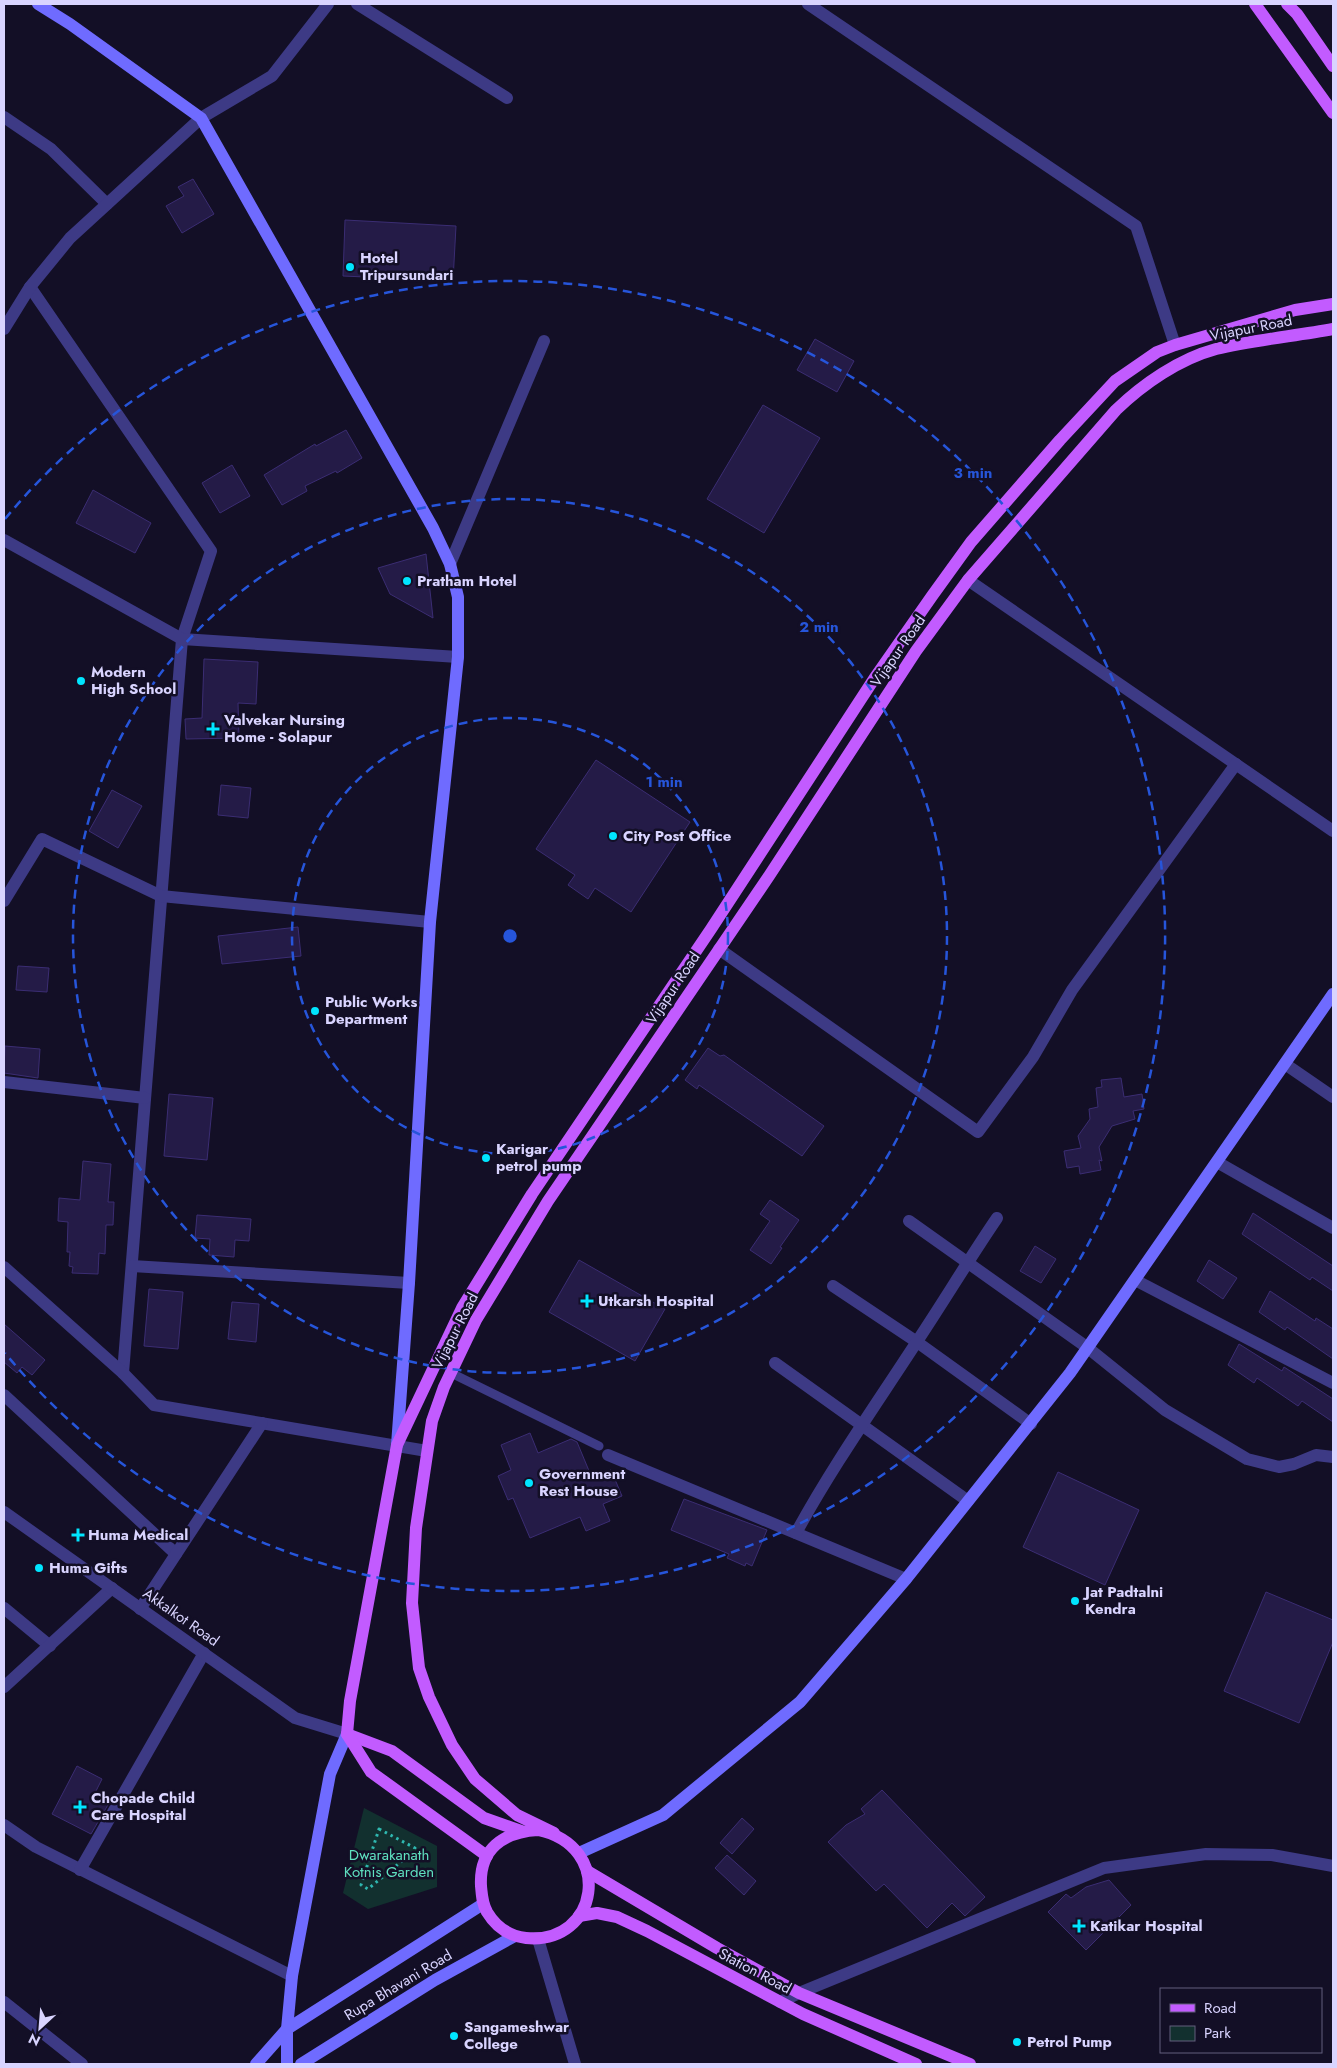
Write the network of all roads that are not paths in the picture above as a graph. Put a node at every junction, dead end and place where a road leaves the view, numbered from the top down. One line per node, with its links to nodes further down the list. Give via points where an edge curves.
1 (38, 4): 11 (main road)
2 (328, 4): 11 (street, via 272,76)
3 (357, 4): 8 (street)
4 (808, 4): 18 (street, via 1136,226)
5 (1255, 4): 9 (main road)
6 (1287, 4): 7 (main road)
7 (1333, 66)
8 (507, 98)
9 (1333, 113)
10 (4, 117): 12 (street, via 52,149)
11 (201, 118): 12 (street); 20 (main road, via 433,528)
12 (107, 204): 13 (street, via 70,238)
13 (30, 287): 15 (street); 22 (street, via 210,551)
14 (1333, 304): 18 (main road, Vijapur Road, via 1295,310)
15 (4, 329)
16 (1333, 330): 21 (main road, Vijapur Road, via 1215,350 1141,386 1116,410)
17 (544, 341): 20 (street)
18 (1175, 345): 55 (main road, Vijapur Road, via 1156,352 1115,381 971,542 932,596 532,1194 462,1308)
19 (4, 540): 22 (street)
20 (450, 564): 23 (main road, via 458,597)
21 (968, 580): 24 (street); 29 (main road, Vijapur Road, via 873,715)
22 (182, 639): 23 (street); 26 (street)
23 (458, 657): 28 (main road)
24 (1236, 764): 25 (street); 29 (street, via 1072,990 1033,1057 978,1132)
25 (1333, 831)
26 (161, 896): 27 (street, via 42,839); 28 (street); 33 (street)
27 (4, 901)
28 (430, 922): 43 (main road)
29 (719, 949): 49 (main road, Vijapur Road, via 548,1201 476,1320)
30 (1333, 994): 31 (main road)
31 (1285, 1064): 34 (street); 35 (main road)
32 (4, 1082): 33 (street)
33 (145, 1098): 40 (street)
34 (1333, 1098)
35 (1217, 1162): 38 (street); 42 (main road)
36 (998, 1218): 39 (street)
37 (909, 1220): 39 (street)
38 (1333, 1228)
39 (967, 1262): 45 (street); 46 (street)
40 (132, 1266): 43 (street); 48 (street)
41 (4, 1267): 48 (street)
42 (1136, 1280): 46 (main road); 50 (street)
43 (409, 1283): 55 (main road)
44 (833, 1286): 45 (street)
45 (917, 1342): 53 (street); 54 (street)
46 (1088, 1348): 54 (main road); 59 (street, via 1165,1410 1247,1458 1279,1467 1316,1455)
47 (775, 1363): 53 (street)
48 (123, 1373): 52 (street, via 154,1405)
49 (451, 1373): 56 (lane); 57 (main road, Vijapur Road, via 432,1421)
50 (1333, 1383)
51 (4, 1395): 63 (street)
52 (262, 1423): 55 (street); 63 (street)
53 (862, 1424): 60 (street); 62 (street)
54 (1031, 1424): 60 (main road)
55 (397, 1444): 57 (street); 71 (main road, Vijapur Road, via 350,1700)
56 (599, 1446)
57 (428, 1451): 74 (main road, Vijapur Road, via 416,1528 413,1593 419,1668 452,1745 475,1779 517,1815)
58 (608, 1455): 62 (street)
59 (1333, 1457)
60 (968, 1501): 64 (main road)
61 (4, 1512): 65 (street, Akkalkot Road)
62 (796, 1533): 64 (street)
63 (176, 1554): 67 (street)
64 (906, 1579): 75 (main road, via 800,1702 663,1814)
65 (112, 1588): 67 (street, Akkalkot Road); 68 (street)
66 (4, 1608): 68 (street)
67 (140, 1609): 69 (street, Akkalkot Road)
68 (50, 1646): 70 (street)
69 (204, 1653): 71 (street, Akkalkot Road, via 295,1718); 78 (street)
70 (4, 1687)
71 (347, 1734): 73 (main road, via 392,1751 484,1818); 76 (main road, via 371,1772); 84 (main road, via 330,1774)
72 (4, 1825): 78 (street, via 36,1847)
73 (521, 1831): 74 (main road); 76 (main road, via 506,1837)
74 (554, 1833): 75 (main road)
75 (579, 1853): 79 (main road)
76 (487, 1856): 80 (main road, via 480,1871)
77 (1333, 1866): 85 (street, via 1272,1855 1206,1854 1104,1868)
78 (80, 1870): 84 (street)
79 (587, 1870): 81 (main road, via 589,1887); 85 (main road, via 717,1948)
80 (483, 1904): 82 (main road, via 491,1919); 88 (main road)
81 (579, 1916): 83 (main road, via 554,1936); 87 (main road, Station Road, via 597,1913 647,1931)
82 (513, 1937): 83 (main road); 92 (main road, Rupa Bhavani Road, via 435,1980)
83 (538, 1939): 93 (street)
84 (292, 1976): 88 (main road)
85 (799, 1992): 87 (street); 95 (main road)
86 (4, 2002): 89 (street)
87 (780, 2002): 94 (main road, Station Road)
88 (287, 2029): 90 (main road); 91 (main road)
89 (82, 2064)
90 (256, 2064)
91 (287, 2064)
92 (301, 2064)
93 (575, 2064)
94 (916, 2064)
95 (970, 2064)

